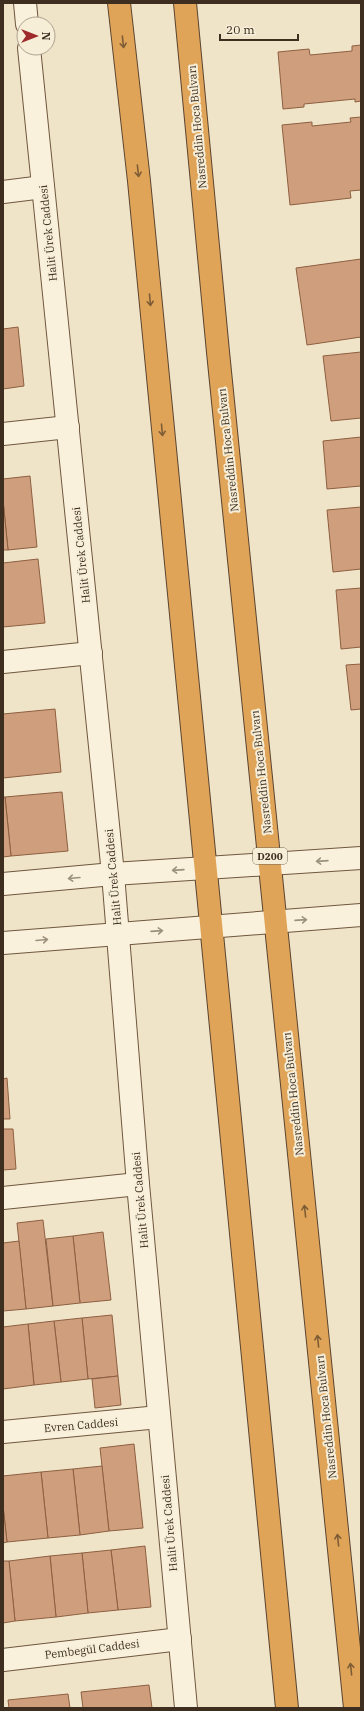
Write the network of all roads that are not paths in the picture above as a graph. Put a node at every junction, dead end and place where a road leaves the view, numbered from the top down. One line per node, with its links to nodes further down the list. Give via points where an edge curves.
1 (24, 3): 4 (street)
2 (119, 3): 14 (highway, one-way to 14, via 140,189)
3 (185, 3): 13 (highway, Nasreddin Hoca Bulvarı / D200)
4 (26, 16)
5 (30, 56): 6 (street, Halit Ürek Caddesi)
6 (44, 187): 7 (street); 8 (street, Halit Ürek Caddesi)
7 (3, 192)
8 (68, 427): 9 (street); 10 (street, Halit Ürek Caddesi)
9 (3, 434)
10 (91, 653): 11 (street); 15 (street, Halit Ürek Caddesi)
11 (3, 662)
12 (361, 858): 13 (street, one-way to 13)
13 (271, 864): 14 (street); 18 (highway, Nasreddin Hoca Bulvarı / D200)
14 (205, 868): 15 (street, one-way to 15); 19 (highway)
15 (113, 874): 16 (street, one-way to 16); 20 (street, Halit Ürek Caddesi)
16 (3, 884)
17 (361, 915): 18 (street, one-way to 17)
18 (275, 922): 19 (street); 30 (highway, Nasreddin Hoca Bulvarı / D200, one-way to 18)
19 (210, 927): 20 (street, one-way to 19); 29 (highway)
20 (118, 934): 21 (street, one-way to 20); 22 (street, Halit Ürek Caddesi)
21 (3, 943)
22 (138, 1184): 23 (street); 24 (street, Halit Ürek Caddesi)
23 (3, 1198)
24 (159, 1417): 25 (street, Evren Caddesi); 26 (street, Halit Ürek Caddesi)
25 (3, 1432)
26 (180, 1639): 27 (street, Pembegül Caddesi); 28 (street, Halit Ürek Caddesi)
27 (3, 1660)
28 (186, 1708)
29 (287, 1708)
30 (354, 1708)

